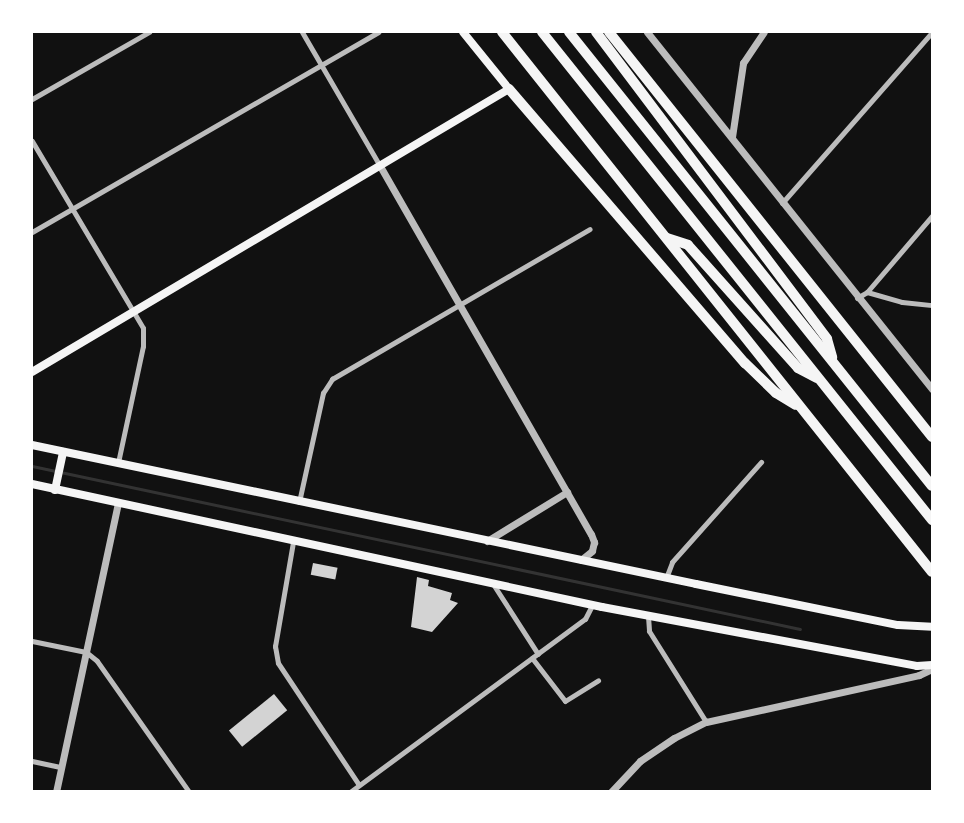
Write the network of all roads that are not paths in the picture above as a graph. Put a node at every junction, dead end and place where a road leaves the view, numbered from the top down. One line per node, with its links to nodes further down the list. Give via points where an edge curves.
1 (149, 32): 15 (street)
2 (302, 32): 13 (street)
3 (378, 32): 13 (street)
4 (463, 32): 14 (main road)
5 (502, 32): 24 (highway)
6 (542, 32): 32 (highway)
7 (569, 32): 30 (highway)
8 (596, 32): 30 (highway, via 827,339)
9 (609, 32): 35 (highway)
10 (647, 32): 16 (street)
11 (764, 32): 16 (street, via 743,63)
12 (932, 32): 19 (street)
13 (320, 64): 18 (street); 20 (street)
14 (509, 89): 18 (main road); 34 (highway, via 745,363 776,393)
15 (32, 99)
16 (732, 137): 19 (street)
17 (32, 141): 20 (street)
18 (380, 166): 27 (street); 29 (main road)
19 (782, 203): 26 (street)
20 (71, 209): 23 (street); 29 (street)
21 (933, 216): 25 (street)
22 (590, 229): 27 (street)
23 (32, 232)
24 (666, 237): 32 (highway, via 688,244 798,368); 34 (highway)
25 (867, 292): 26 (street); 28 (street, via 902,302)
26 (857, 298): 33 (street)
27 (459, 305): 43 (street); 44 (street, via 339,374 327,386)
28 (933, 305)
29 (133, 312): 31 (main road); 39 (street, via 143,328 143,346)
30 (834, 363): 42 (highway)
31 (32, 372)
32 (820, 380): 46 (highway)
33 (933, 389)
34 (801, 408): 50 (highway)
35 (933, 437)
36 (32, 445): 37 (main road)
37 (62, 456): 39 (main road); 41 (main road)
38 (761, 462): 51 (street, via 672,562)
39 (118, 463): 44 (main road)
40 (32, 484): 41 (main road)
41 (56, 486): 45 (main road)
42 (933, 486)
43 (567, 492): 47 (street); 49 (street, via 594,543 592,551)
44 (299, 502): 47 (main road)
45 (118, 503): 48 (main road); 57 (street)
46 (933, 520)
47 (487, 541): 49 (main road)
48 (292, 542): 52 (main road); 65 (street, via 276,653 286,675)
49 (581, 560): 51 (main road)
50 (933, 572)
51 (666, 578): 55 (main road, via 898,625)
52 (493, 584): 53 (main road); 58 (street)
53 (592, 605): 54 (main road); 58 (street, via 585,620)
54 (648, 616): 60 (main road); 62 (street, via 649,631)
55 (933, 627)
56 (32, 640): 57 (street)
57 (86, 652): 64 (street); 67 (street, via 97,661)
58 (538, 654): 59 (street)
59 (532, 658): 61 (street, via 565,702); 65 (street)
60 (933, 667): 62 (street, via 919,675)
61 (598, 680)
62 (706, 723): 69 (street, via 640,761)
63 (32, 761): 64 (street)
64 (61, 767): 66 (street)
65 (359, 785): 68 (street)
66 (56, 792)
67 (189, 792)
68 (350, 792)
69 (611, 792)

